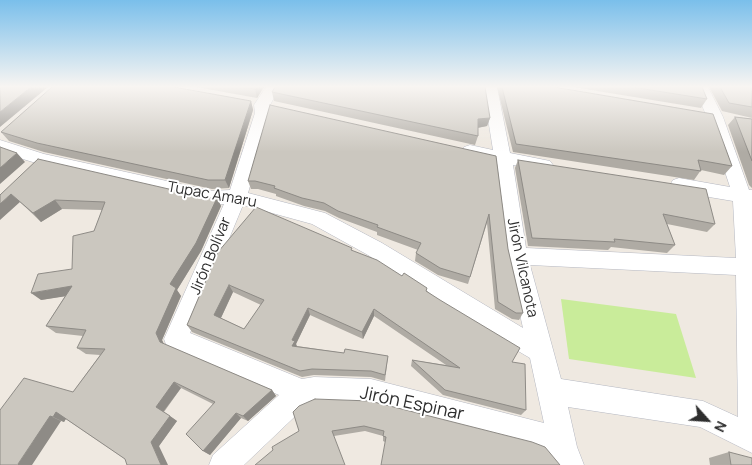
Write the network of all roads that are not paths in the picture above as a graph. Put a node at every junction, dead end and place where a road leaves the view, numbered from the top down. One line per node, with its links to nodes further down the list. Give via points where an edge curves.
1 (259, 109): 10 (street, Jirón Bolívar, via 263,113)
2 (494, 109): 6 (street, Jirón Vilcanota)
3 (711, 109): 9 (street)
4 (2, 139): 10 (street, Tupac Amaru, via 35,165 212,198)
5 (455, 148): 6 (street)
6 (503, 159): 7 (street); 11 (street, Jirón Vilcanota)
7 (560, 167)
8 (665, 183): 9 (street)
9 (747, 196): 12 (street)
10 (237, 197): 13 (street, Jirón Bolívar); 14 (street, Tupac Amaru, via 318,218 375,248 497,326)
11 (516, 256): 12 (street); 14 (street, Jirón Vilcanota)
12 (747, 267): 17 (street)
13 (176, 339): 16 (street, Jirón Espinar)
14 (541, 350): 15 (street, Jirón Vilcanota)
15 (552, 391): 17 (street, via 703,414); 18 (street, Jirón Vilcanota)
16 (302, 392): 18 (street, Jirón Espinar, via 371,392 535,433); 19 (street)
17 (752, 439)
18 (566, 456)
19 (223, 465)

